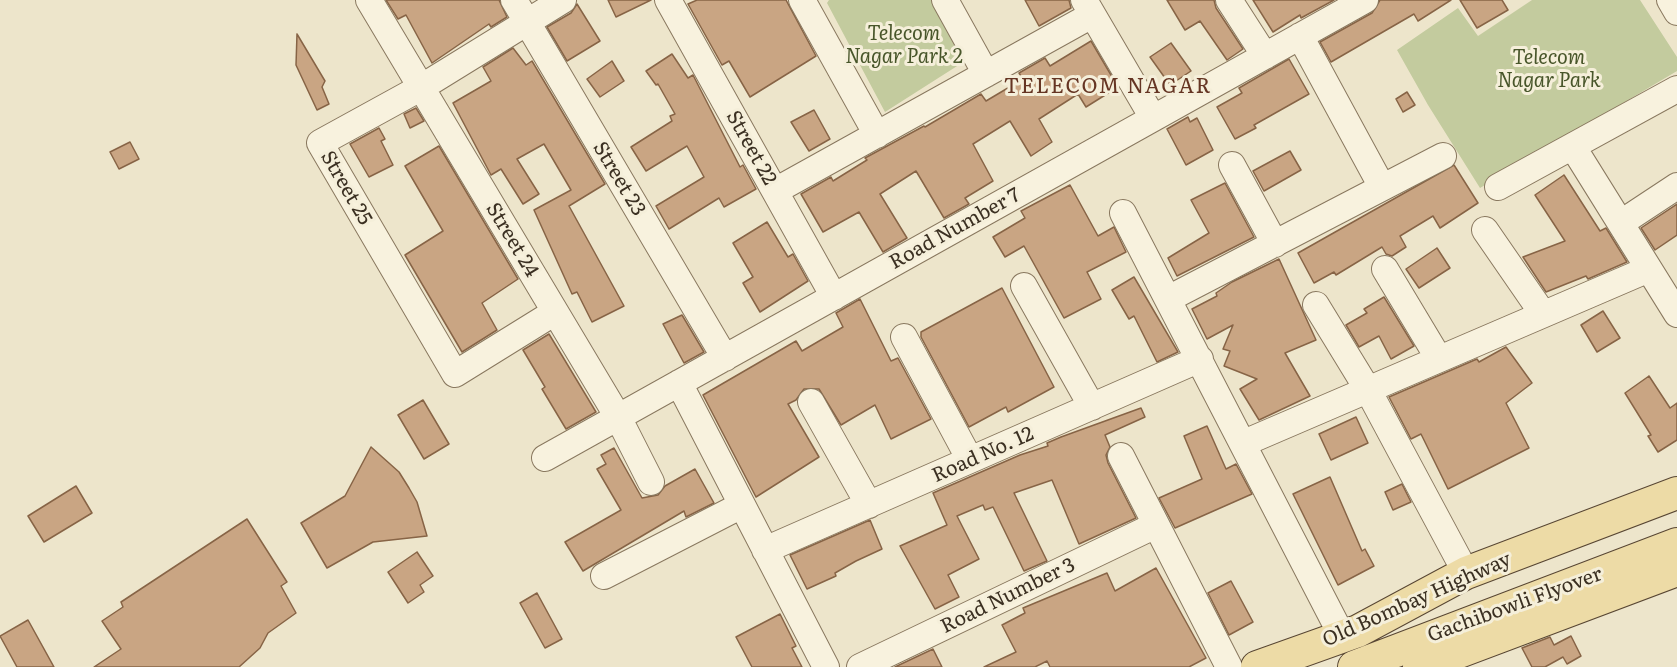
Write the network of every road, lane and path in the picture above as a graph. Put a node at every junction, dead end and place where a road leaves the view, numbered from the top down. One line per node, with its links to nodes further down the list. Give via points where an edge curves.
1 (369, 0): 16 (street, Street 24)
2 (514, 0): 12 (street, Street 23)
3 (563, 0): 12 (street, Street 25)
4 (668, 0): 26 (street, Street 22)
5 (802, 0): 19 (street)
6 (945, 0): 15 (street)
7 (1229, 0): 14 (street)
8 (1365, 0): 13 (street, Road Number 7)
9 (1670, 0): 11 (street)
10 (1088, 8): 15 (street); 18 (street)
11 (1677, 12)
12 (527, 22): 16 (street, Street 25); 41 (street, Street 23)
13 (1300, 36): 14 (street, Road Number 7); 24 (street)
14 (1265, 56): 18 (street, Road Number 7)
15 (986, 74): 19 (street)
16 (422, 87): 37 (street, Street 24); 37 (street, Street 25, via 320,143 421,320 454,374)
17 (1677, 89): 20 (street)
18 (1153, 118): 34 (street, Road Number 7)
19 (877, 135): 26 (street)
20 (1574, 147): 25 (street); 28 (street)
21 (1443, 156): 24 (street)
22 (1232, 165): 30 (street)
23 (1677, 186): 28 (street)
24 (1382, 187): 30 (street)
25 (1498, 187)
26 (775, 191): 34 (street, Street 22)
27 (1123, 213): 35 (street)
28 (1621, 223): 31 (street)
29 (1485, 230): 38 (street)
30 (1275, 244): 35 (street)
31 (1649, 268): 38 (street); 39 (street)
32 (1385, 269): 43 (street)
33 (1024, 286): 47 (street)
34 (834, 297): 41 (street, Road Number 7)
35 (1168, 299): 42 (street)
36 (1316, 304): 45 (street)
37 (555, 312): 48 (street, Street 24)
38 (1543, 314): 43 (street)
39 (1677, 314)
40 (904, 338): 52 (street)
41 (725, 357): 44 (street, Road Number 7)
42 (1200, 359): 47 (street, Road No. 12); 49 (street)
43 (1439, 359): 45 (street)
44 (679, 383): 48 (street, Road Number 7); 55 (street)
45 (1368, 390): 49 (street); 62 (street)
46 (811, 402): 56 (street)
47 (1092, 406): 52 (street, Road No. 12)
48 (618, 417): 51 (street, Road Number 7); 53 (street, Street 24)
49 (1244, 443): 64 (street)
50 (1121, 456): 58 (street)
51 (545, 458)
52 (970, 460): 56 (street, Road No. 12)
53 (651, 482)
54 (1677, 493): 62 (main road, Old Bombay Highway)
55 (742, 505): 60 (street); 63 (street)
56 (869, 505): 60 (street, Road No. 12)
57 (1677, 514): 65 (main road, Gachibowli Flyover, via 1571,557)
58 (1156, 525): 67 (street, Road Number 3); 68 (street)
59 (1677, 544): 65 (main road, Gachibowli Flyover)
60 (765, 550): 66 (street)
61 (1677, 570): 65 (main road)
62 (1466, 573): 64 (main road, Old Bombay Highway)
63 (604, 576)
64 (1350, 633): 65 (main road, Gachibowli Flyover); 69 (main road, Old Bombay Highway)
65 (1427, 650): 70 (main road, Gachibowli Flyover)
66 (826, 667)
67 (860, 667)
68 (1229, 667)
69 (1257, 667)
70 (1354, 667)

